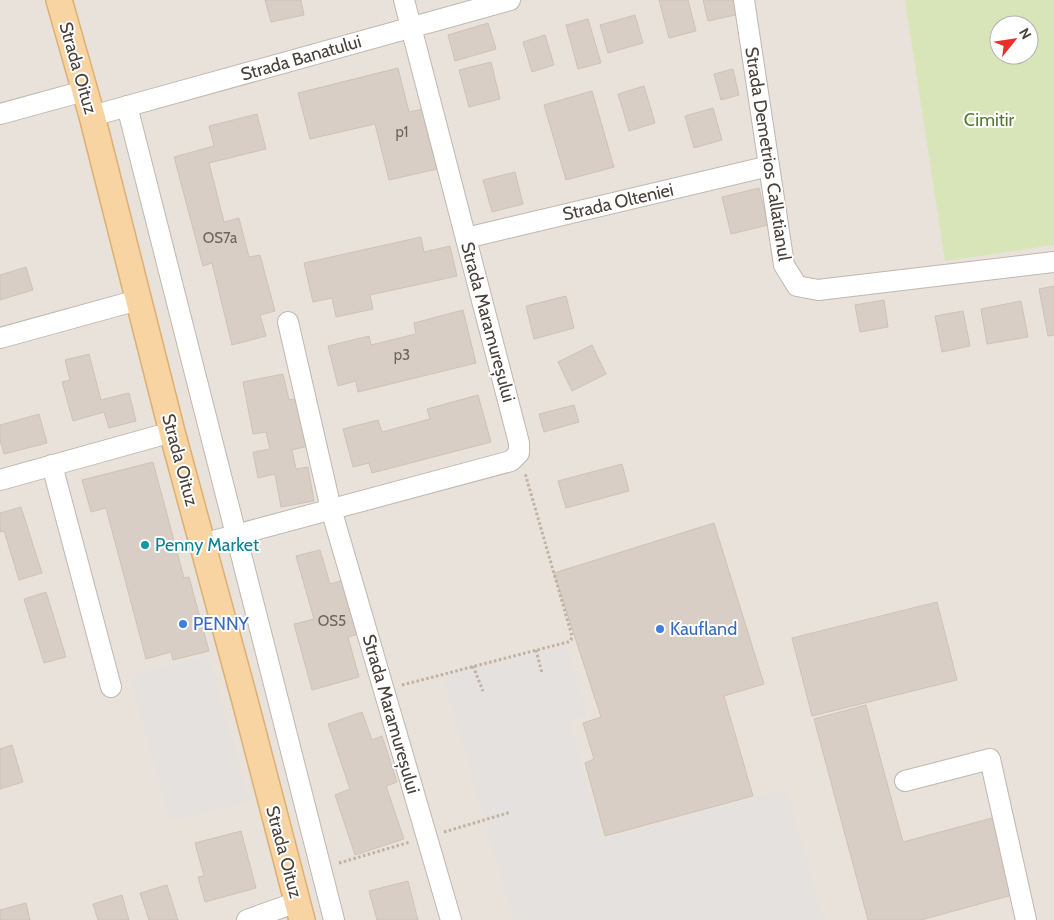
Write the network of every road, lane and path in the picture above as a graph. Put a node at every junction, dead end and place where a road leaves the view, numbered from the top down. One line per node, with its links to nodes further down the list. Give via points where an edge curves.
1 (59, 0): 6 (main road, Strada Oituz)
2 (404, 0): 5 (street, Strada Maramureșului)
3 (510, 0): 5 (street, Strada Banatului)
4 (744, 0): 10 (street, Strada Demetrios Callatianul)
5 (410, 28): 7 (street, Strada Banatului); 11 (street, Strada Maramureșului)
6 (84, 91): 8 (street); 9 (main road, Strada Oituz)
7 (127, 106): 9 (street, Strada Banatului); 21 (street)
8 (0, 114)
9 (92, 116): 13 (main road, Strada Oituz)
10 (769, 166): 11 (street, Strada Olteniei); 12 (street, Strada Demetrios Callatianul, via 784,265 797,286 818,290)
11 (466, 238): 17 (street, Strada Maramureșului, via 519,442)
12 (1054, 262)
13 (138, 300): 15 (street); 16 (main road, Strada Oituz)
14 (288, 322): 20 (street, Strada Maramureșului)
15 (0, 338)
16 (172, 432): 18 (street); 22 (main road, Strada Oituz)
17 (519, 453): 20 (street, via 511,461); 23 (path, via 572,636 568,642)
18 (52, 465): 19 (street); 26 (street)
19 (0, 480)
20 (331, 509): 21 (street); 27 (street, Strada Maramureșului)
21 (236, 535): 22 (street); 32 (street)
22 (202, 544): 33 (main road, Strada Oituz)
23 (536, 650): 24 (path); 25 (path)
24 (473, 666): 27 (path); 28 (path)
25 (542, 673)
26 (111, 687)
27 (384, 690): 31 (street, Strada Maramureșului)
28 (483, 692)
29 (905, 781): 37 (street, via 990,759)
30 (511, 812): 31 (path)
31 (426, 837): 32 (path); 36 (street, Strada Maramureșului)
32 (321, 868): 35 (street)
33 (299, 911): 34 (street)
34 (246, 920)
35 (334, 920)
36 (451, 920)
37 (1026, 920)

